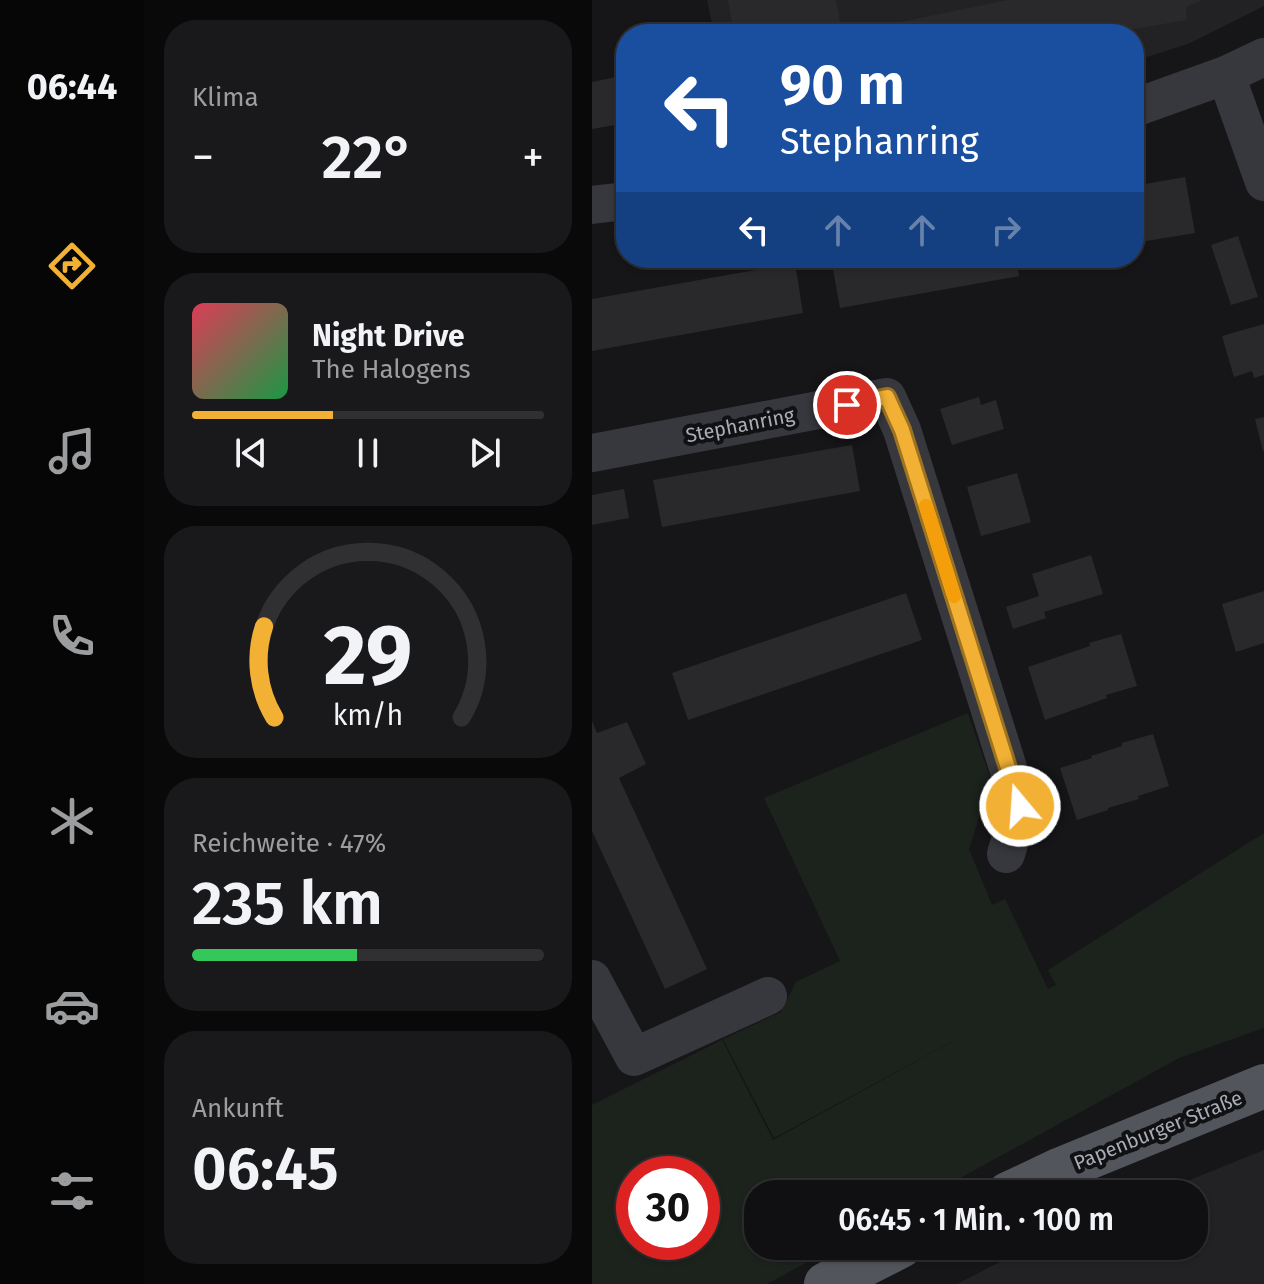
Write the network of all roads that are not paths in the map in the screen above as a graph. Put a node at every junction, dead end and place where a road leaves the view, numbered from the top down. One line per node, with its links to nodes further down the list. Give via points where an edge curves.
1 (1264, 57): 2 (street)
2 (1226, 75): 3 (street); 4 (street)
3 (1144, 104)
4 (1264, 182)
5 (616, 202): 6 (street)
6 (592, 205)
7 (592, 453): 8 (street, Stephanring, via 887,397 902,430 1020,806)
8 (1006, 854)
9 (592, 979): 10 (street, via 634,1057)
10 (768, 996)
11 (1264, 1086): 12 (main road, Papenburger Straße)
12 (1038, 1180)
13 (873, 1260): 14 (main road)
14 (826, 1284)

